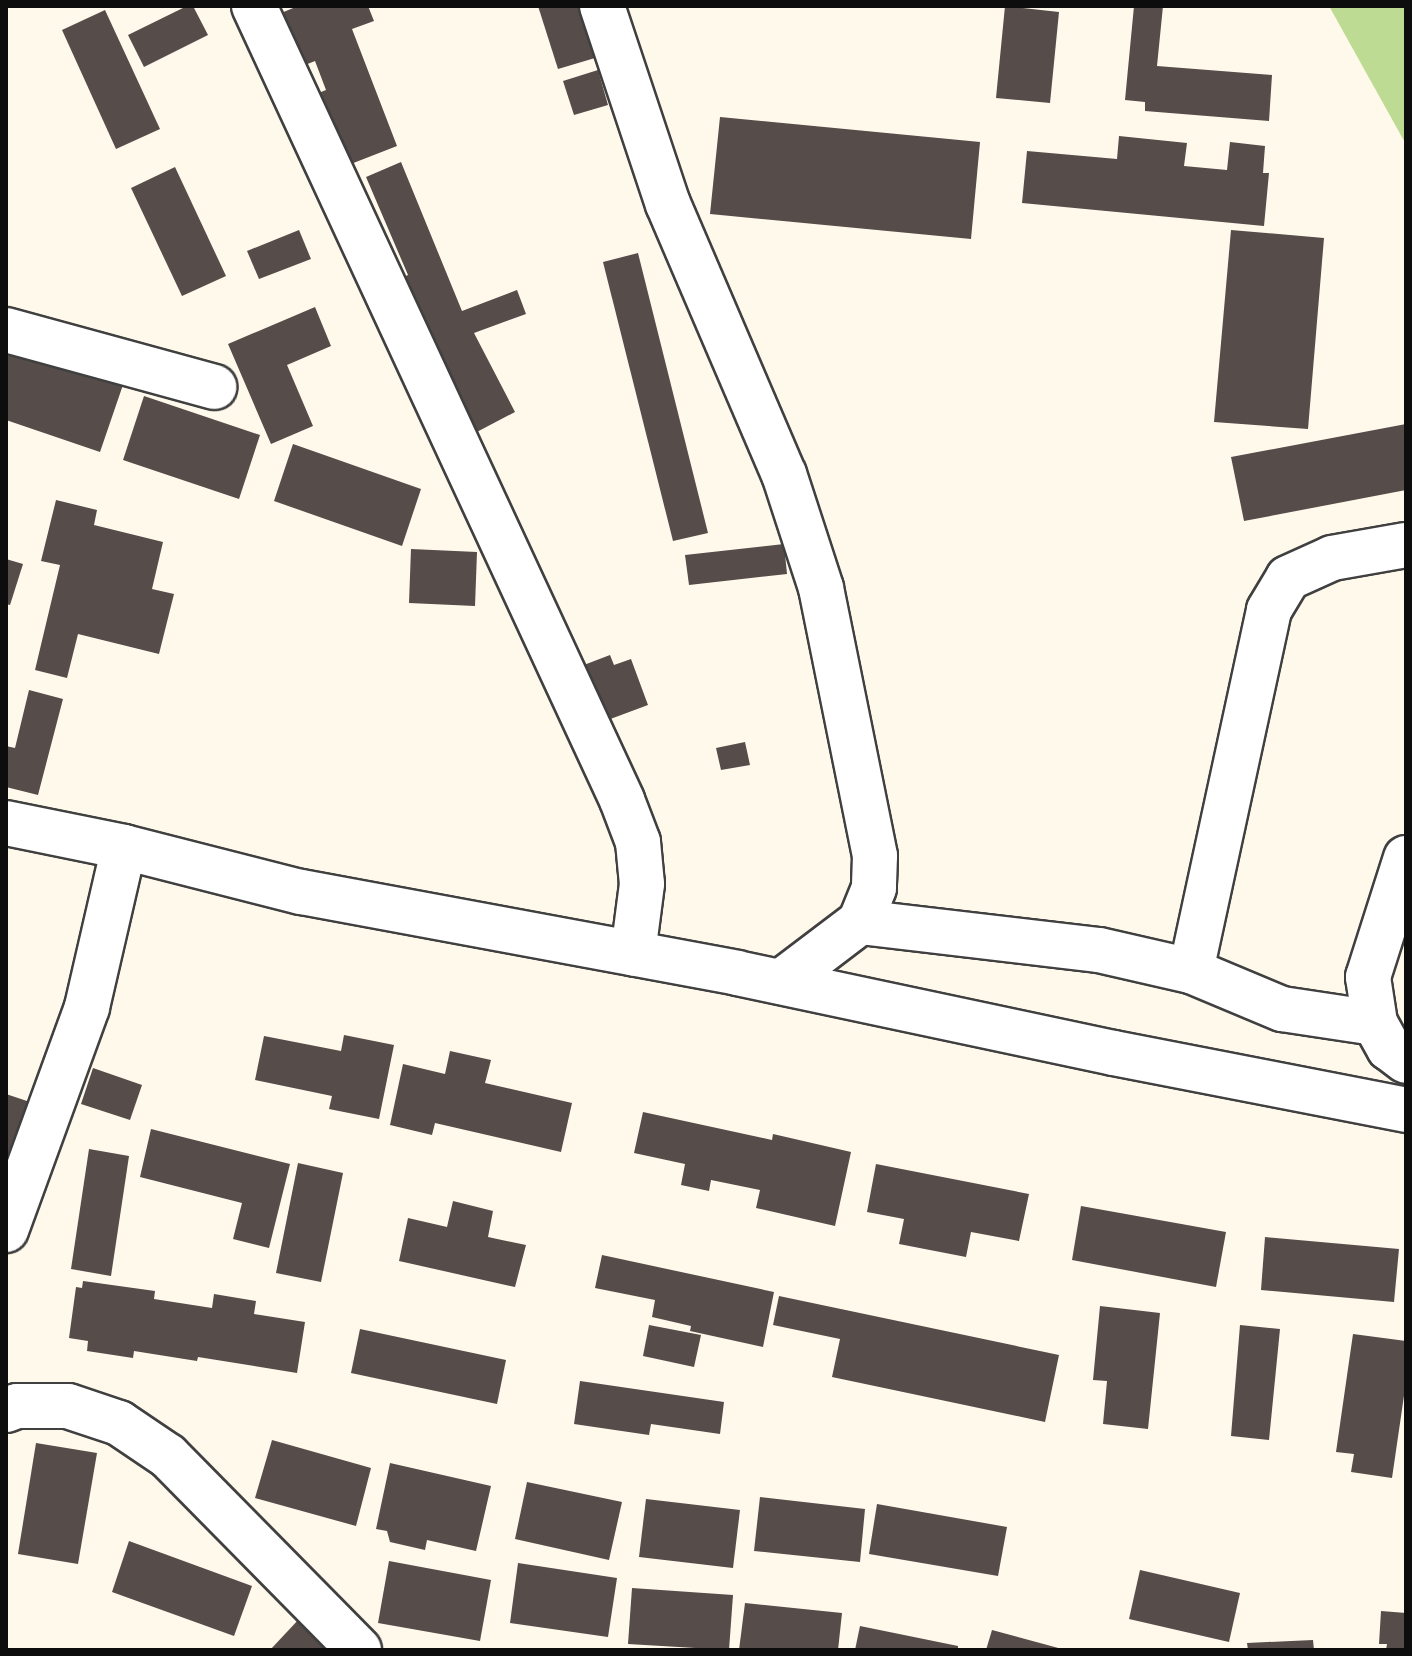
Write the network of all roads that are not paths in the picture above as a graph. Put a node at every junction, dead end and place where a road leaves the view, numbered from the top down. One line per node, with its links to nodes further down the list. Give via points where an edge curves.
1 (254, 6): 10 (street, via 622,800 638,842 642,884)
2 (602, 6): 9 (street, via 668,204 784,474 821,588 875,856 874,888)
3 (6, 330): 4 (street)
4 (214, 387)
5 (1406, 545): 11 (street, via 1332,558 1288,578 1269,610)
6 (6, 823): 7 (street)
7 (124, 847): 10 (street, via 301,892); 16 (street, via 87,1007)
8 (1406, 858): 13 (street, via 1368,977)
9 (860, 922): 11 (street, via 1099,950); 12 (street)
10 (633, 953): 12 (street)
11 (1191, 971): 13 (street, via 1282,1009)
12 (781, 982): 15 (street)
13 (1375, 1023): 14 (street, via 1389,1048)
14 (1406, 1061)
15 (1406, 1110)
16 (6, 1230)
17 (6, 1410): 18 (street, via 68,1406 119,1423 168,1456)
18 (359, 1650)

